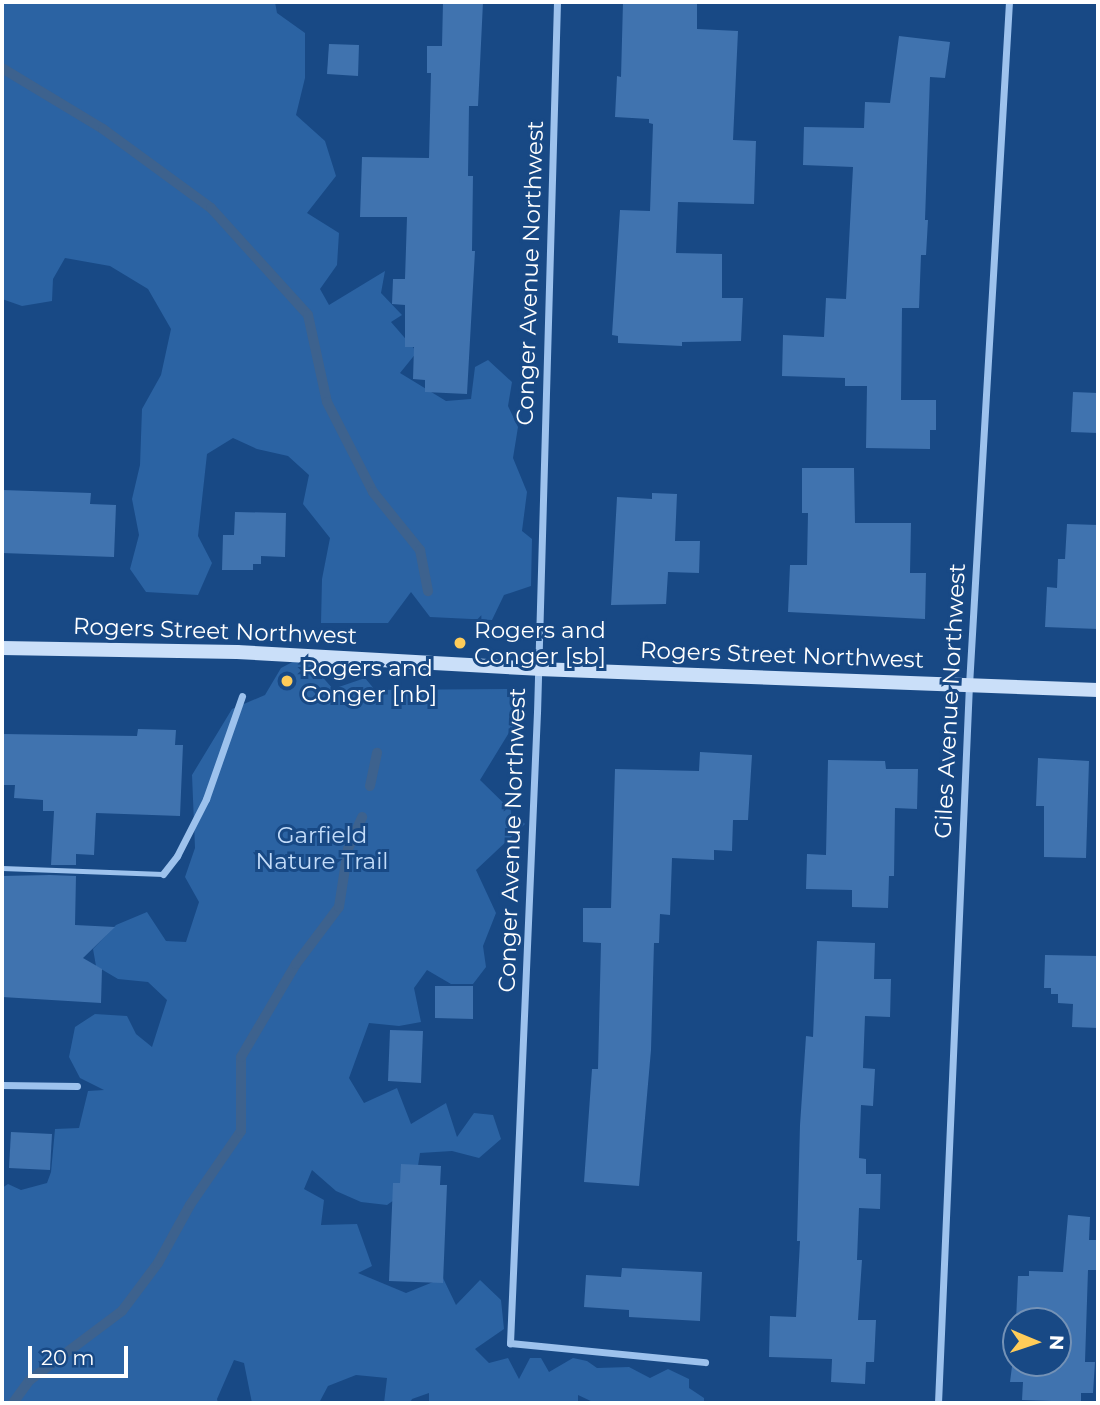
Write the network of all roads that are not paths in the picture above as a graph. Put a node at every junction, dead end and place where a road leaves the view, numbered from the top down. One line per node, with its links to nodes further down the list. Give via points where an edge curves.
1 (557, 2): 4 (street, Conger Avenue Northwest)
2 (1009, 2): 5 (street, Giles Avenue Northwest)
3 (2, 648): 4 (street, Rogers Street Northwest, via 237,652)
4 (538, 670): 5 (street, Rogers Street Northwest); 12 (street, Conger Avenue Northwest, via 510,1343)
5 (969, 685): 6 (street, Rogers Street Northwest); 13 (street, Giles Avenue Northwest)
6 (1098, 691)
7 (242, 696): 9 (street, via 206,799)
8 (2, 868): 9 (lane)
9 (163, 874)
10 (2, 1085): 11 (street)
11 (77, 1086)
12 (705, 1362)
13 (938, 1403)

